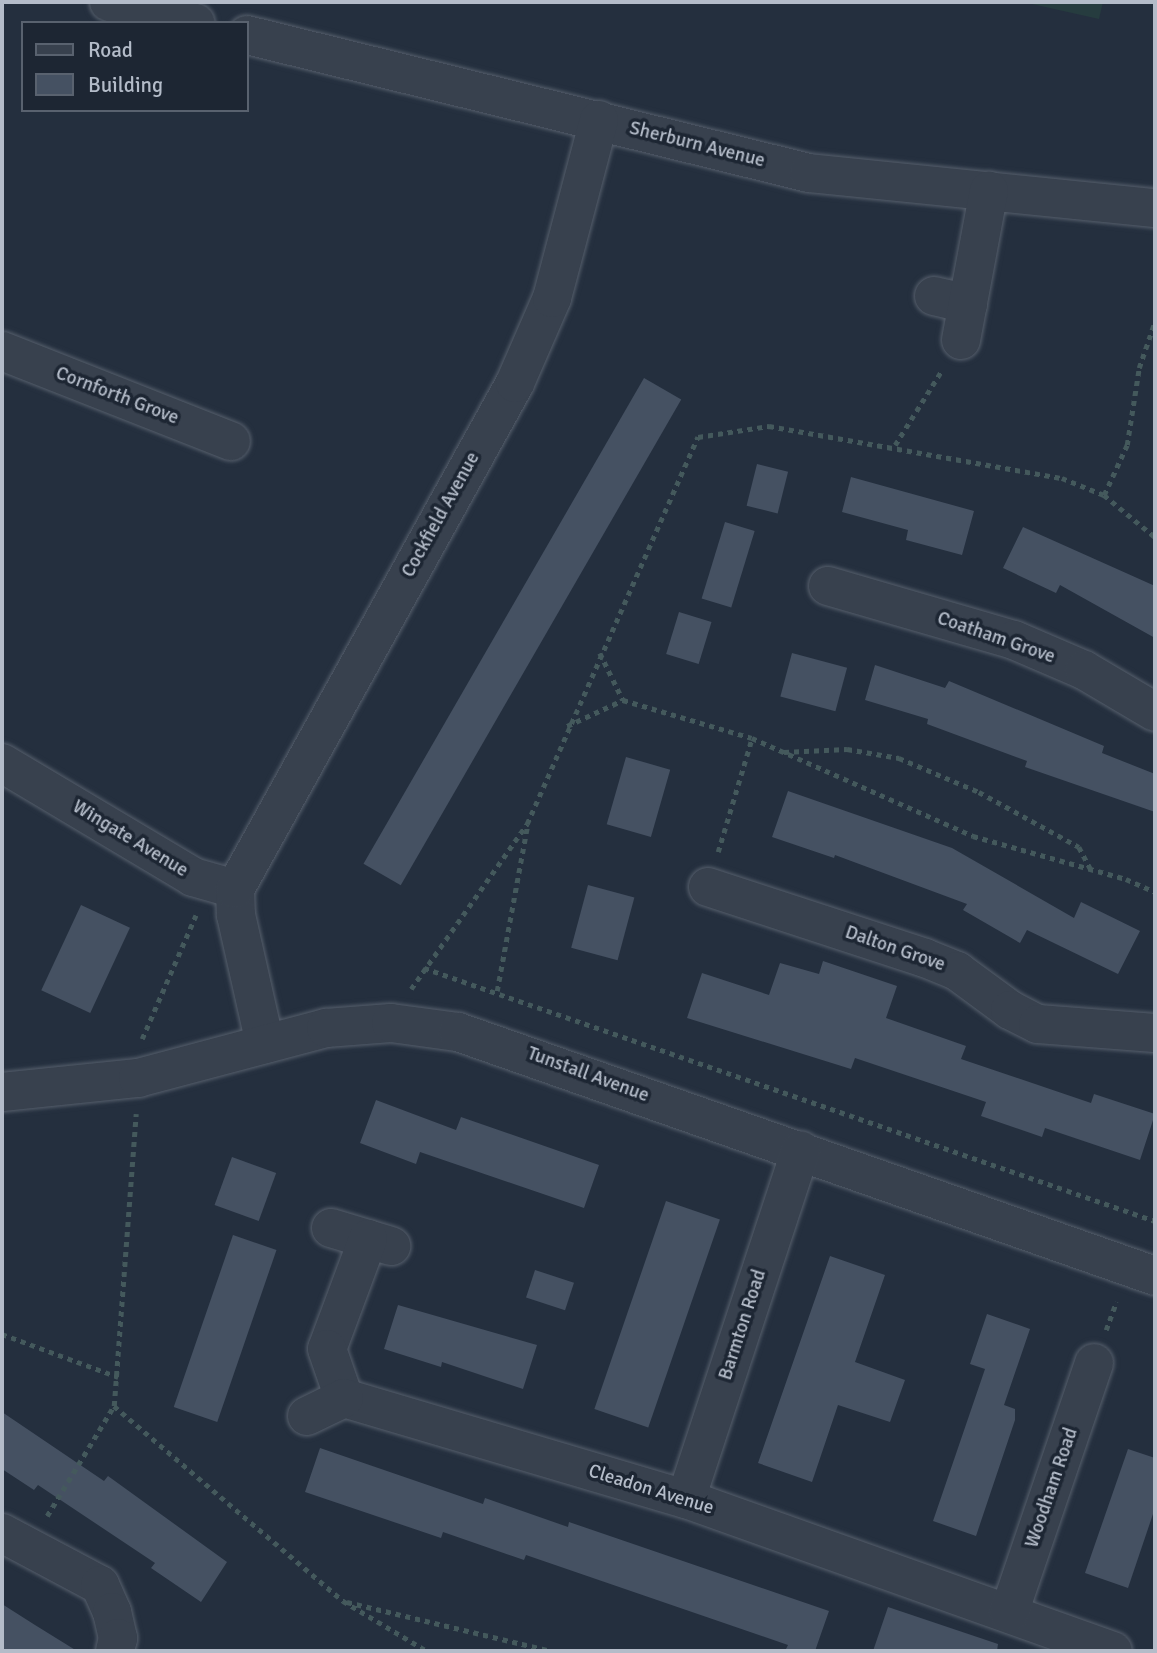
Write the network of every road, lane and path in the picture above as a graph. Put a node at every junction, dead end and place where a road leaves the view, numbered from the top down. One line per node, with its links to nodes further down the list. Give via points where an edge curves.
1 (109, 2): 2 (street)
2 (188, 21)
3 (248, 35): 4 (street, Sherburn Avenue)
4 (598, 120): 5 (street, Sherburn Avenue, via 809,173); 24 (street, Cockfield Avenue, via 552,298 515,383)
5 (989, 191): 6 (street, Sherburn Avenue); 7 (street)
6 (1155, 208)
7 (954, 313): 11 (path)
8 (1155, 321): 12 (path, via 1139,368 1127,445)
9 (2, 351): 10 (street, Cornforth Grove)
10 (231, 441)
11 (895, 445): 12 (path, via 1062,478); 15 (path, via 769,426 698,437)
12 (1104, 495): 13 (path)
13 (1155, 537)
14 (828, 586): 17 (street, Coatham Grove, via 1014,640 1084,670)
15 (600, 653): 16 (path); 18 (path)
16 (623, 700): 18 (path); 19 (path)
17 (1155, 712)
18 (566, 727): 22 (path)
19 (752, 738): 20 (path); 25 (path)
20 (783, 752): 23 (path, via 973,836); 23 (path, via 847,749 900,758 979,792 1079,847)
21 (2, 763): 24 (street, Wingate Avenue, via 193,877)
22 (527, 824): 27 (path); 28 (path)
23 (1090, 869): 26 (path)
24 (222, 886): 31 (street, via 236,915); 32 (path)
25 (708, 887): 30 (street, Dalton Grove, via 957,971 1010,1010 1038,1024)
26 (1155, 892)
27 (424, 968): 28 (path); 29 (path)
28 (497, 991): 35 (path)
29 (391, 1023): 31 (street, Tunstall Avenue, via 326,1028); 34 (street, Tunstall Avenue, via 458,1032 505,1045)
30 (1155, 1033)
31 (265, 1044): 32 (street, Tunstall Avenue)
32 (138, 1062): 33 (street, Tunstall Avenue); 40 (path)
33 (2, 1092)
34 (801, 1150): 37 (street, Tunstall Avenue); 44 (street, Barmton Road)
35 (1155, 1221)
36 (331, 1228): 41 (street, via 380,1243 327,1349)
37 (1142, 1272): 39 (path)
38 (2, 1334): 40 (path)
39 (1092, 1363): 47 (street, Woodham Road)
40 (118, 1377): 42 (path)
41 (344, 1398): 43 (street); 44 (street, Cleadon Avenue)
42 (114, 1406): 45 (path); 46 (path)
43 (307, 1416)
44 (686, 1499): 47 (street, Cleadon Avenue)
45 (16, 1539): 48 (street, via 100,1586 118,1638)
46 (343, 1601): 49 (path); 50 (path)
47 (1009, 1613): 51 (street, Cleadon Avenue)
48 (115, 1651)
49 (427, 1651)
50 (551, 1651)
51 (1114, 1651)

